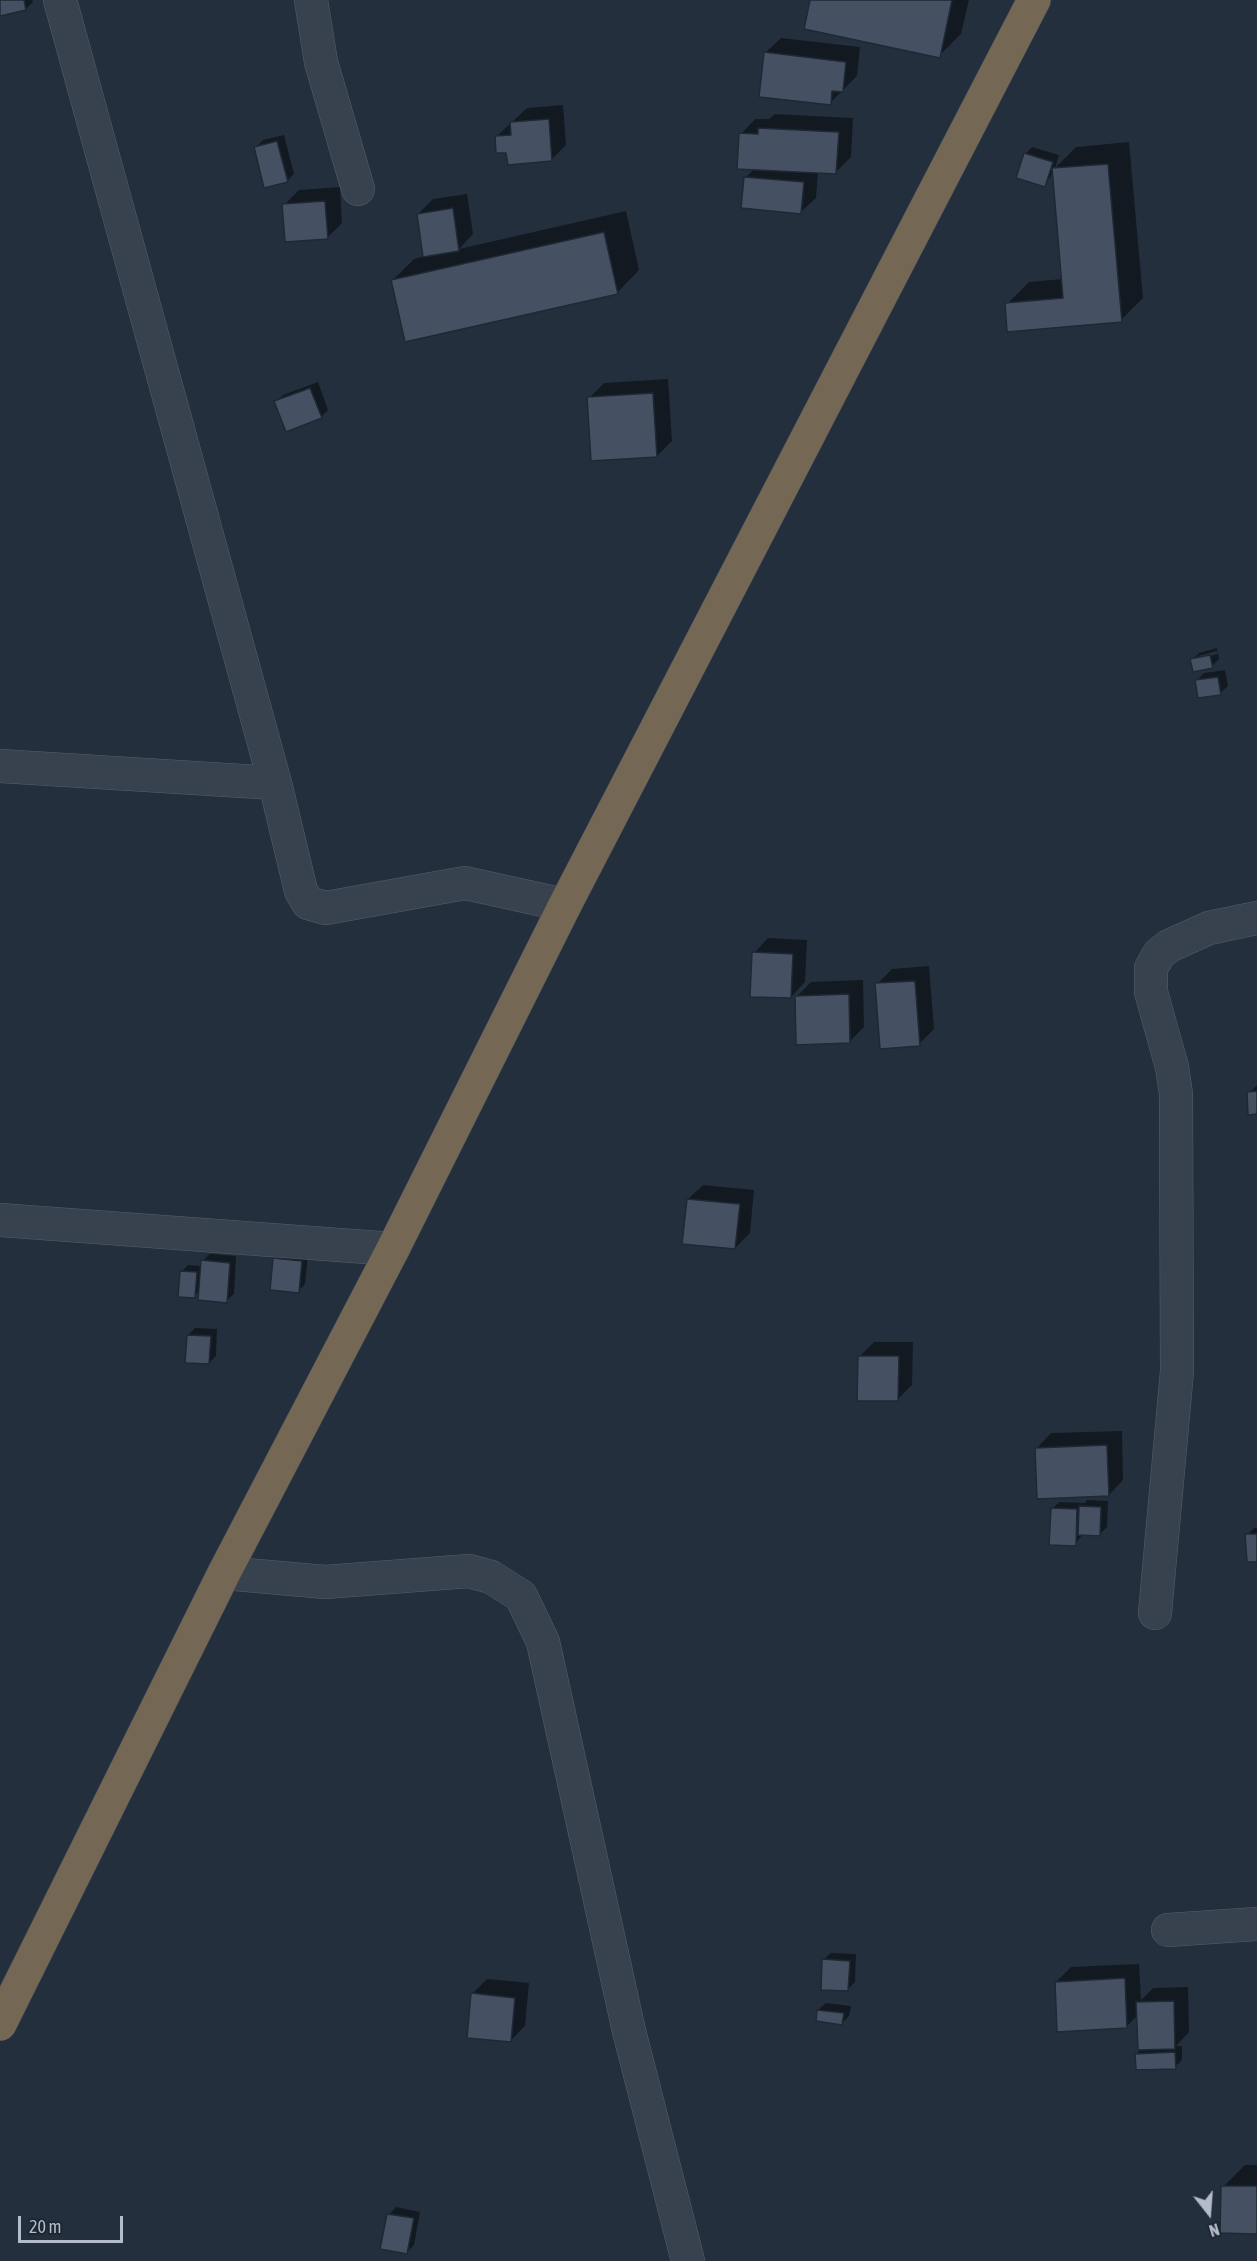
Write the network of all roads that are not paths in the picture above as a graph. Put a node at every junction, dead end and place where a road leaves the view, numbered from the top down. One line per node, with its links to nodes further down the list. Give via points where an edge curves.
1 (60, 0): 6 (street)
2 (311, 0): 4 (street, via 321,62)
3 (1034, 0): 7 (highway)
4 (358, 189)
5 (0, 766): 6 (street)
6 (275, 783): 7 (street, via 308,903 326,908 465,883)
7 (565, 905): 10 (highway)
8 (1257, 918): 12 (street, via 1209,928 1169,946 1151,968 1151,992 1176,1094 1177,1371)
9 (0, 1220): 10 (street)
10 (393, 1249): 11 (highway)
11 (224, 1573): 15 (highway); 16 (street, via 325,1582 469,1571 491,1577 521,1596 543,1641 629,2031)
12 (1155, 1613)
13 (1257, 1923): 14 (street)
14 (1168, 1930)
15 (0, 2024)
16 (688, 2261)

